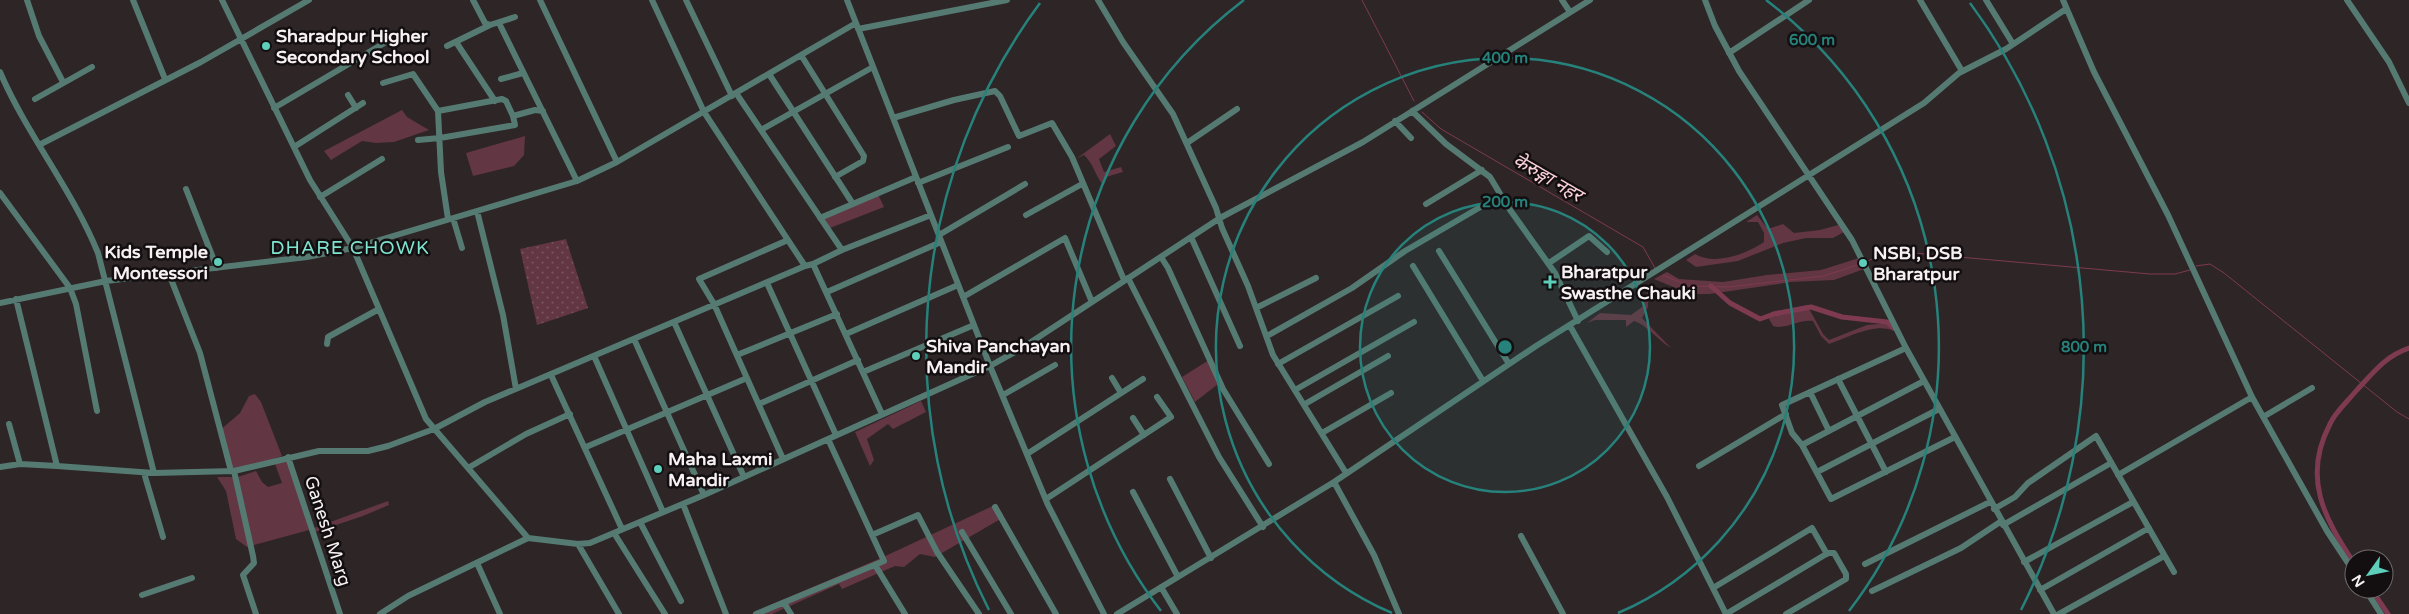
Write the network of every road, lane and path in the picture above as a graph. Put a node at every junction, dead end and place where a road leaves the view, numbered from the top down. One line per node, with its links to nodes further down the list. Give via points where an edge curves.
1 (27, 0): 41 (street, via 39,36)
2 (133, 0): 39 (street)
3 (222, 0): 27 (street)
4 (309, 0): 27 (street)
5 (473, 0): 24 (street, via 485,23)
6 (540, 0): 70 (street)
7 (652, 0): 55 (street)
8 (686, 0): 43 (street)
9 (847, 0): 25 (street)
10 (1007, 0): 25 (street)
11 (1098, 0): 65 (street, via 1161,95)
12 (1562, 0): 21 (street)
13 (1590, 0): 21 (street)
14 (1705, 0): 31 (street)
15 (1809, 0): 31 (street)
16 (1920, 0): 35 (street)
17 (1986, 0): 29 (street)
18 (2063, 0): 20 (street)
19 (2347, 0): 49 (street, via 2389,62)
20 (2066, 9): 29 (street); 159 (street, via 2094,72 2168,215)
21 (1570, 12): 57 (street)
22 (515, 17): 23 (street)
23 (499, 23): 24 (street); 37 (street)
24 (490, 25): 28 (street)
25 (857, 26): 32 (street); 34 (street)
26 (403, 32): 50 (street)
27 (240, 40): 39 (street); 50 (street)
28 (456, 42): 30 (street); 47 (street)
29 (2013, 44): 35 (street)
30 (447, 46)
31 (1729, 53): 72 (street, via 1776,128)
32 (801, 55): 38 (street); 44 (street)
33 (92, 67): 41 (street)
34 (873, 67): 44 (street); 59 (street)
35 (1962, 71): 72 (street, via 1924,103)
36 (0, 72): 66 (street)
37 (524, 72): 40 (street); 54 (street)
38 (769, 74): 43 (street); 56 (street)
39 (165, 79): 66 (street)
40 (501, 79)
41 (63, 82): 46 (street)
42 (383, 83): 53 (street, via 413,74)
43 (734, 94): 55 (street); 61 (street)
44 (826, 94): 56 (street); 73 (street, via 864,156 863,161)
45 (348, 95): 51 (street)
46 (35, 99)
47 (494, 101): 53 (street); 58 (street, via 506,101)
48 (363, 103): 51 (street)
49 (2409, 103)
50 (274, 108): 67 (street)
51 (356, 108): 67 (street)
52 (1237, 110): 65 (street)
53 (438, 111): 62 (street)
54 (542, 111): 58 (street); 74 (street)
55 (704, 112): 70 (street); 92 (street)
56 (792, 112): 61 (street); 73 (street)
57 (1412, 112): 60 (street); 71 (street, via 1446,144)
58 (513, 116): 62 (street, via 515,125)
59 (893, 118): 75 (street); 77 (street, via 995,91 1019,136 1049,123 1056,126)
60 (1395, 121): 63 (street); 88 (street, via 1363,142)
61 (761, 130): 87 (street)
62 (438, 138): 64 (street); 89 (street)
63 (1411, 138)
64 (418, 140)
65 (1187, 143): 88 (street)
66 (39, 145): 107 (street, via 87,226)
67 (294, 147): 81 (street)
68 (1008, 147): 75 (street)
69 (382, 159): 81 (street)
70 (617, 162): 74 (street)
71 (1482, 170): 80 (street); 83 (street)
72 (1810, 174): 121 (street); 132 (street, via 1852,240)
73 (835, 178): 82 (street)
74 (578, 180): 84 (street)
75 (917, 180): 82 (street); 85 (street)
76 (1025, 184): 90 (street)
77 (1082, 184): 86 (street); 106 (street)
78 (186, 189): 103 (street)
79 (0, 193): 110 (street)
80 (1501, 195): 99 (street); 128 (street, via 1405,251 1352,288)
81 (320, 197): 93 (street)
82 (853, 204): 87 (street)
83 (1426, 204)
84 (477, 211): 89 (street); 151 (street, via 504,315)
85 (931, 214): 90 (street); 95 (street)
86 (1026, 215)
87 (820, 218): 95 (street)
88 (1220, 218): 91 (street); 118 (street)
89 (451, 219): 93 (street); 94 (street)
90 (940, 238): 109 (street); 111 (street)
91 (1191, 238): 98 (street); 131 (street)
92 (788, 240): 101 (street); 117 (street, via 699,278)
93 (353, 248): 103 (street); 119 (street)
94 (462, 248)
95 (842, 250): 100 (street)
96 (1439, 251): 138 (street)
97 (1607, 252): 99 (street, via 1589,236)
98 (1161, 257): 106 (street); 188 (street, via 1223,389)
99 (1548, 263): 121 (street)
100 (813, 264): 101 (street); 111 (street)
101 (805, 266): 108 (street)
102 (1413, 266): 147 (street)
103 (217, 268): 104 (street)
104 (169, 274): 107 (street); 193 (street, via 207,376)
105 (1316, 278): 118 (street)
106 (1126, 279): 116 (street); 214 (street, via 1219,457)
107 (106, 281): 110 (street); 197 (street)
108 (767, 283): 117 (street); 126 (street)
109 (958, 285): 113 (street); 127 (street)
110 (70, 288): 114 (street); 163 (street)
111 (827, 292): 120 (street)
112 (1398, 296): 137 (street)
113 (963, 297): 116 (street, via 1065,238); 124 (street)
114 (16, 299): 115 (street); 189 (street)
115 (0, 302)
116 (1092, 302): 140 (street)
117 (714, 304): 122 (street); 133 (street)
118 (1256, 308): 128 (street)
119 (379, 309): 130 (street, via 328,337); 172 (street, via 426,419)
120 (837, 314): 126 (street); 127 (street)
121 (1578, 321): 125 (street)
122 (674, 322): 129 (street); 156 (street)
123 (1414, 322): 152 (street)
124 (974, 325): 140 (street); 141 (street)
125 (1570, 326): 138 (street); 236 (street, via 1667,497)
126 (790, 334): 133 (street); 149 (street)
127 (846, 334): 136 (street)
128 (1267, 336): 137 (street)
129 (634, 339): 134 (street); 164 (street)
130 (327, 344)
131 (1240, 346)
132 (1906, 348): 146 (street); 148 (street)
133 (737, 355): 143 (street)
134 (594, 356): 142 (street); 173 (street)
135 (1388, 356): 161 (street)
136 (858, 360): 141 (street); 149 (street)
137 (1278, 364): 152 (street)
138 (1509, 364): 147 (street)
139 (1055, 365): 157 (street)
140 (990, 366): 157 (street); 166 (street)
141 (863, 372): 166 (street)
142 (551, 375): 151 (street); 165 (street)
143 (748, 378): 156 (street); 160 (street)
144 (1112, 378): 154 (street)
145 (1143, 379): 154 (street)
146 (1838, 379): 153 (street); 168 (street)
147 (1483, 381): 198 (street)
148 (1924, 381): 162 (street); 168 (street)
149 (811, 382): 160 (street); 176 (street)
150 (2312, 388): 169 (street)
151 (516, 389): 172 (street)
152 (1295, 390): 161 (street)
153 (1810, 392): 167 (street, via 1782,405); 174 (street)
154 (1121, 393): 183 (street)
155 (1391, 393): 175 (street)
156 (708, 395): 164 (street); 200 (street)
157 (1002, 395): 183 (street)
158 (1157, 397): 177 (street, via 1171,417)
159 (2252, 397): 169 (street); 199 (street)
160 (759, 404): 185 (street)
161 (1304, 404): 175 (street)
162 (1939, 409): 178 (street); 180 (street)
163 (97, 411)
164 (668, 412): 173 (street); 204 (street)
165 (570, 414): 182 (street); 192 (street, via 526,434)
166 (882, 414): 176 (street)
167 (1786, 414): 181 (street, via 1792,433); 190 (street)
168 (1856, 416): 174 (street); 180 (street)
169 (2262, 417): 226 (street)
170 (1133, 418): 177 (street)
171 (10, 424): 187 (street)
172 (434, 428): 184 (street, via 368,451 319,451); 192 (street)
173 (627, 430): 182 (street); 211 (street)
174 (1829, 431): 181 (street)
175 (1322, 433): 198 (street)
176 (836, 435): 179 (street)
177 (1144, 435): 205 (street)
178 (1954, 437): 195 (street); 206 (street)
179 (828, 439): 185 (street); 219 (street)
180 (1871, 444): 194 (street); 195 (street)
181 (1802, 445): 194 (street)
182 (586, 448): 216 (street)
183 (1027, 454): 205 (street)
184 (288, 457): 193 (street); 244 (street, Ganesh Marg)
185 (783, 459): 200 (street)
186 (2111, 463): 199 (street); 210 (street, via 2096,436); 213 (street)
187 (20, 464): 189 (street); 191 (street)
188 (1269, 464)
189 (57, 466): 196 (street)
190 (1700, 466)
191 (0, 467)
192 (468, 468): 222 (street)
193 (232, 471): 197 (street); 243 (street, via 254,556 254,563 243,575)
194 (1817, 472): 195 (street, via 1831,499)
195 (1886, 472)
196 (144, 473): 197 (street); 221 (street)
197 (154, 473)
198 (1346, 473): 202 (street)
199 (2118, 475): 207 (street)
200 (744, 477): 204 (street)
201 (1170, 479): 227 (street)
202 (1334, 482): 214 (street); 259 (street, via 1374,555)
203 (1133, 492): 233 (street)
204 (704, 495): 208 (street)
205 (1046, 499): 256 (street)
206 (1990, 502): 210 (street); 230 (street)
207 (2134, 502): 215 (street); 228 (street)
208 (683, 504): 211 (street); 249 (street)
209 (995, 507): 255 (street)
210 (1994, 509): 213 (street)
211 (663, 512): 212 (street)
212 (640, 522): 216 (street); 241 (street)
213 (2002, 523): 228 (street); 238 (street, via 1961,548)
214 (1263, 526): 227 (street)
215 (2149, 528): 225 (street); 237 (street)
216 (622, 529): 218 (street)
217 (962, 532): 254 (street)
218 (614, 533): 223 (street, via 590,543); 248 (street)
219 (872, 535): 231 (street, via 884,561); 253 (street, via 918,514 937,552)
220 (1521, 536): 260 (street)
221 (162, 537)
222 (528, 538): 223 (street); 229 (street)
223 (578, 544): 247 (street)
224 (1827, 554): 236 (street, via 1812,528); 261 (street); 262 (street, via 1834,553 1846,579)
225 (2164, 556): 232 (street); 264 (street)
226 (2344, 556)
227 (1211, 558): 233 (street)
228 (2024, 562): 237 (street)
229 (477, 563): 245 (street, via 408,596); 246 (street)
230 (1866, 564)
231 (875, 566): 242 (street); 252 (street)
232 (2174, 572)
233 (1178, 577): 235 (street)
234 (192, 578): 239 (street)
235 (1161, 587): 257 (street); 258 (street)
236 (1713, 588): 261 (street)
237 (2040, 590): 263 (street)
238 (1872, 591)
239 (142, 595)
240 (2371, 599): 265 (street)
241 (681, 601)
242 (784, 603): 250 (street); 251 (street)
243 (256, 614)
244 (340, 614)
245 (380, 614)
246 (500, 614)
247 (619, 614)
248 (665, 614)
249 (726, 614)
250 (756, 614)
251 (791, 614)
252 (905, 614)
253 (979, 614)
254 (1011, 614)
255 (1056, 614)
256 (1104, 614)
257 (1117, 614)
258 (1177, 614)
259 (1399, 614)
260 (1563, 614)
261 (1726, 614)
262 (1786, 614)
263 (2054, 614)
264 (2059, 614)
265 (2381, 614)

